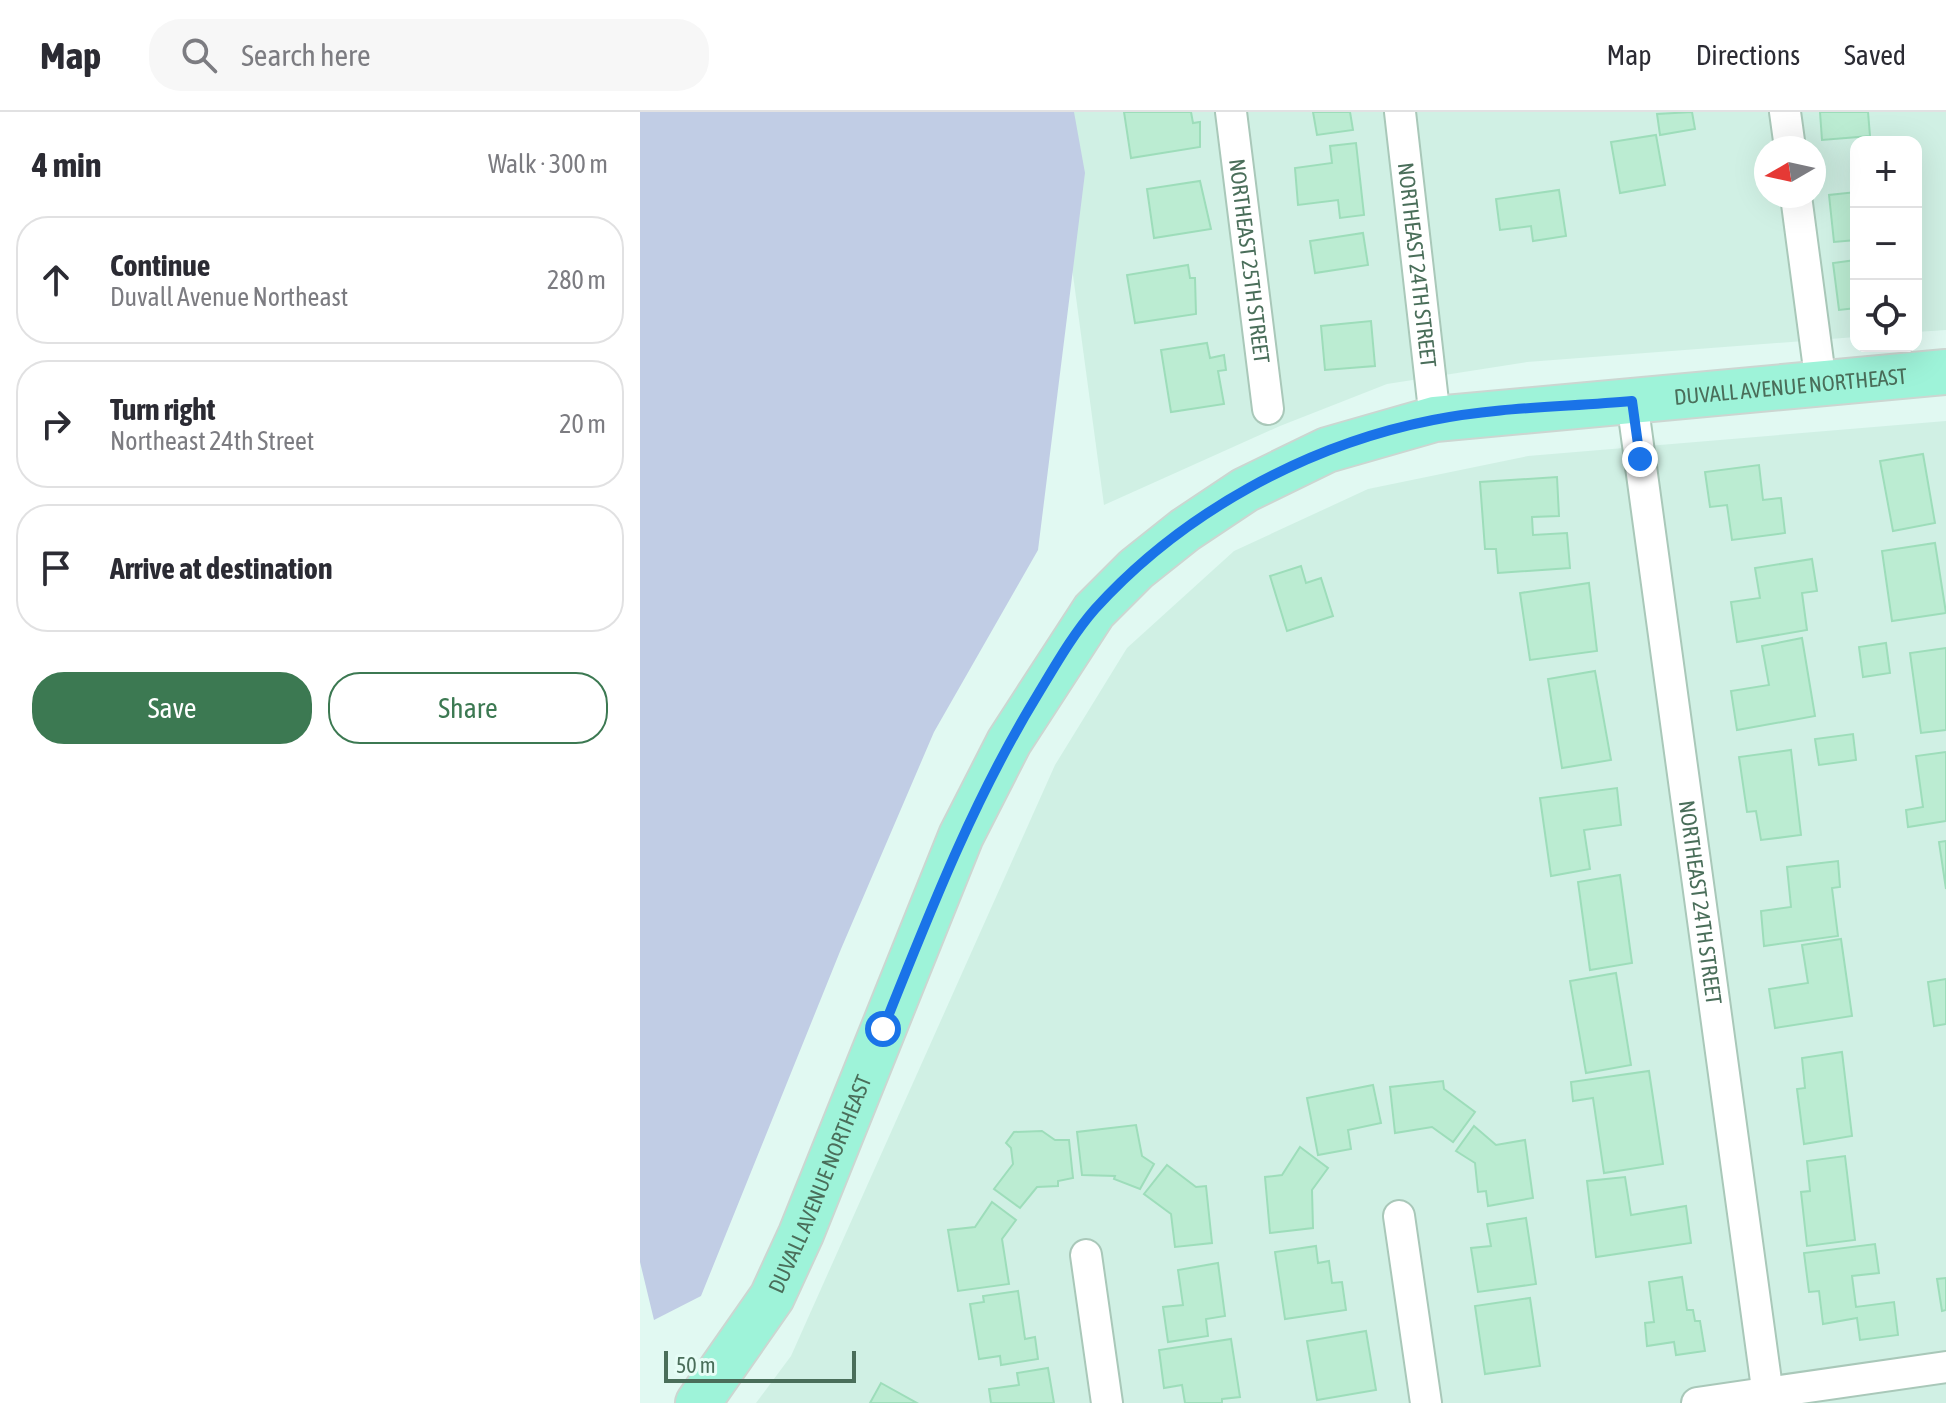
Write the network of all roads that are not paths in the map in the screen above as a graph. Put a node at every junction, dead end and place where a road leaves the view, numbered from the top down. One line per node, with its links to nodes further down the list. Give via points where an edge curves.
1 (1231, 112): 9 (street, NORTHEAST 25TH STREET)
2 (1400, 112): 10 (street, NORTHEAST 24TH STREET)
3 (1785, 112): 4 (street)
4 (1788, 136)
5 (1798, 208): 7 (street)
6 (1946, 372): 7 (main road, DUVALL AVENUE NORTHEAST)
7 (1821, 384): 8 (main road, DUVALL AVENUE NORTHEAST)
8 (1632, 401): 10 (main road, DUVALL AVENUE NORTHEAST); 14 (street, NORTHEAST 24TH STREET)
9 (1268, 409)
10 (1435, 419): 15 (main road, DUVALL AVENUE NORTHEAST, via 1327,450 1245,490 1136,569 1094,611 1009,742 961,836 772,1297)
11 (1399, 1216): 17 (street)
12 (1086, 1255): 16 (street)
13 (1946, 1367): 14 (street)
14 (1768, 1398): 18 (street)
15 (698, 1403)
16 (1107, 1403)
17 (1426, 1403)
18 (1697, 1403)

